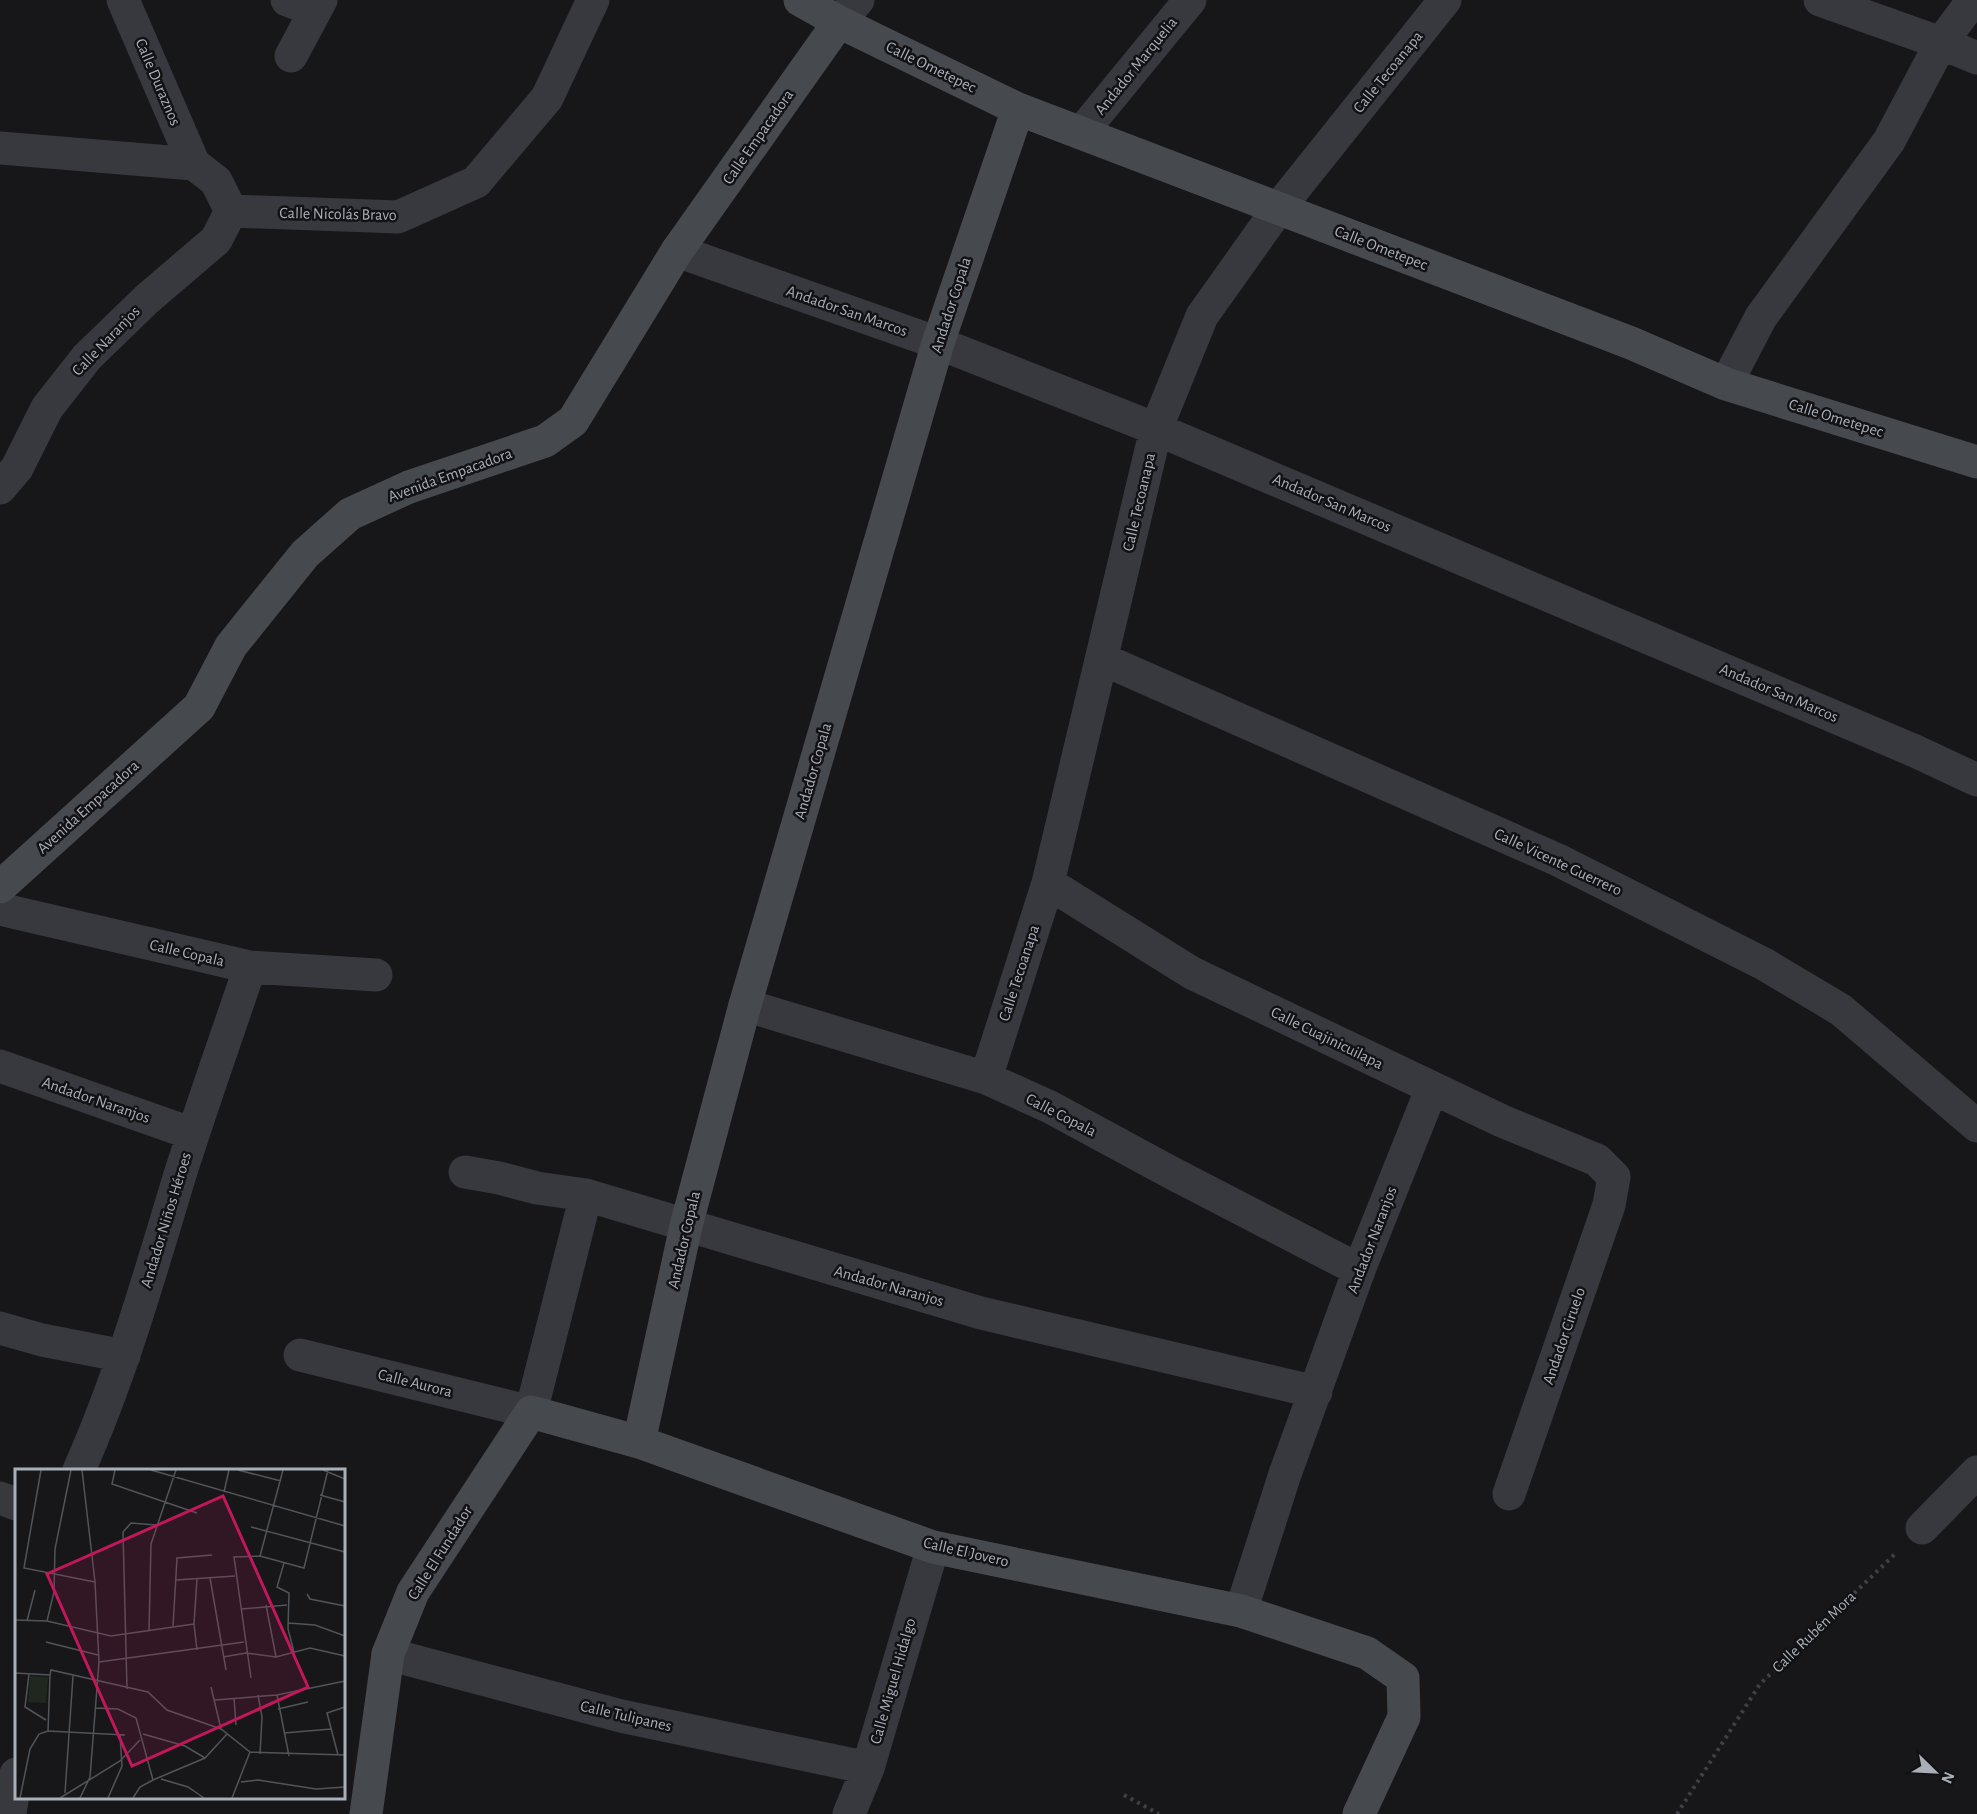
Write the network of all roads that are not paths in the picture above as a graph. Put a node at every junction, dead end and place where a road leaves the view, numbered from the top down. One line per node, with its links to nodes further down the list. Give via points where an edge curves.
1 (123, 0): 16 (street, Calle Duraznos)
2 (593, 0): 18 (street, Calle Nicolás Bravo, via 547,98 476,182 398,217)
3 (800, 0): 9 (street, Calle Ometepec)
4 (1190, 0): 14 (street, Andador Marquelia)
5 (1445, 0): 17 (street, Calle Tecoanapa)
6 (1820, 0): 10 (street)
7 (1973, 0): 10 (street)
8 (308, 4): 11 (street)
9 (849, 11): 13 (street, Calle Ometepec); 19 (street, Calle Empacadora)
10 (1941, 43): 12 (street); 21 (street, via 1889,141 1761,317)
11 (291, 56)
12 (1977, 58)
13 (1018, 109): 14 (street, Calle Ometepec); 20 (street, Andador Copala)
14 (1081, 133): 17 (street, Calle Ometepec)
15 (0, 148): 16 (street)
16 (194, 164): 18 (street, via 216,181)
17 (1278, 209): 21 (street, Calle Ometepec, via 1631,343); 22 (street, Calle Tecoanapa, via 1202,316)
18 (231, 211): 24 (street, Calle Naranjos, via 216,240 87,357 47,408 17,468)
19 (677, 251): 20 (street, Andador San Marcos); 28 (street, Avenida Empacadora, via 573,420 545,441 409,487 350,514 305,554 231,646 199,707)
20 (938, 343): 22 (street, Andador San Marcos); 32 (street, Andador Copala)
21 (1726, 384): 23 (street, Calle Ometepec)
22 (1156, 429): 25 (street, Calle Tecoanapa); 26 (street, Andador San Marcos)
23 (1977, 462)
24 (0, 488)
25 (1102, 659): 27 (street, Calle Tecoanapa); 36 (street, Calle Vicente Guerrero, via 1558,860 1764,964 1841,1010)
26 (1977, 780)
27 (1048, 883): 34 (street, Calle Tecoanapa); 35 (street, Calle Cuajinicuilapa, via 1192,973)
28 (0, 887)
29 (0, 909): 30 (street, Calle Copala)
30 (250, 968): 31 (street, Calle Copala); 37 (street, Andador Niños Héroes)
31 (376, 975)
32 (745, 1005): 34 (street, Calle Copala); 41 (street, Andador Copala)
33 (0, 1066): 37 (street, Andador Naranjos)
34 (986, 1078): 42 (street, Calle Copala, via 1050,1107)
35 (1432, 1088): 39 (street, Calle Cuajinicuilapa, via 1597,1160); 42 (street, Andador Naranjos)
36 (1977, 1126)
37 (193, 1134): 45 (street, Andador Niños Héroes)
38 (465, 1172): 40 (street, Andador Naranjos)
39 (1614, 1177): 51 (street, Andador Ciruelo, via 1609,1205)
40 (586, 1195): 41 (street, Andador Naranjos); 47 (street)
41 (686, 1226): 46 (street, Andador Naranjos, via 981,1313); 48 (street, Andador Copala)
42 (1359, 1270): 46 (street, Andador Naranjos)
43 (0, 1328): 45 (street)
44 (300, 1355): 47 (street, Calle Aurora)
45 (124, 1356): 49 (street, Andador Niños Héroes)
46 (1316, 1392): 56 (street, Andador Naranjos)
47 (531, 1412): 48 (street, Calle El Jovero); 57 (street, Calle El Fundador, via 413,1592)
48 (639, 1442): 55 (street, Calle El Jovero)
49 (79, 1469)
50 (1977, 1472): 54 (street)
51 (1509, 1494)
52 (0, 1498): 53 (street)
53 (15, 1504)
54 (1922, 1528)
55 (933, 1546): 56 (street, Calle El Jovero); 58 (street, Calle Miguel Hidalgo)
56 (1241, 1611): 63 (street, Calle El Jovero, via 1367,1653 1403,1678 1404,1717)
57 (388, 1654): 58 (street, Calle Tulipanes, via 621,1716); 61 (street, Calle El Fundador)
58 (868, 1768): 62 (street, Calle Miguel Hidalgo)
59 (15, 1781): 60 (street)
60 (10, 1814)
61 (366, 1814)
62 (849, 1814)
63 (1359, 1814)

